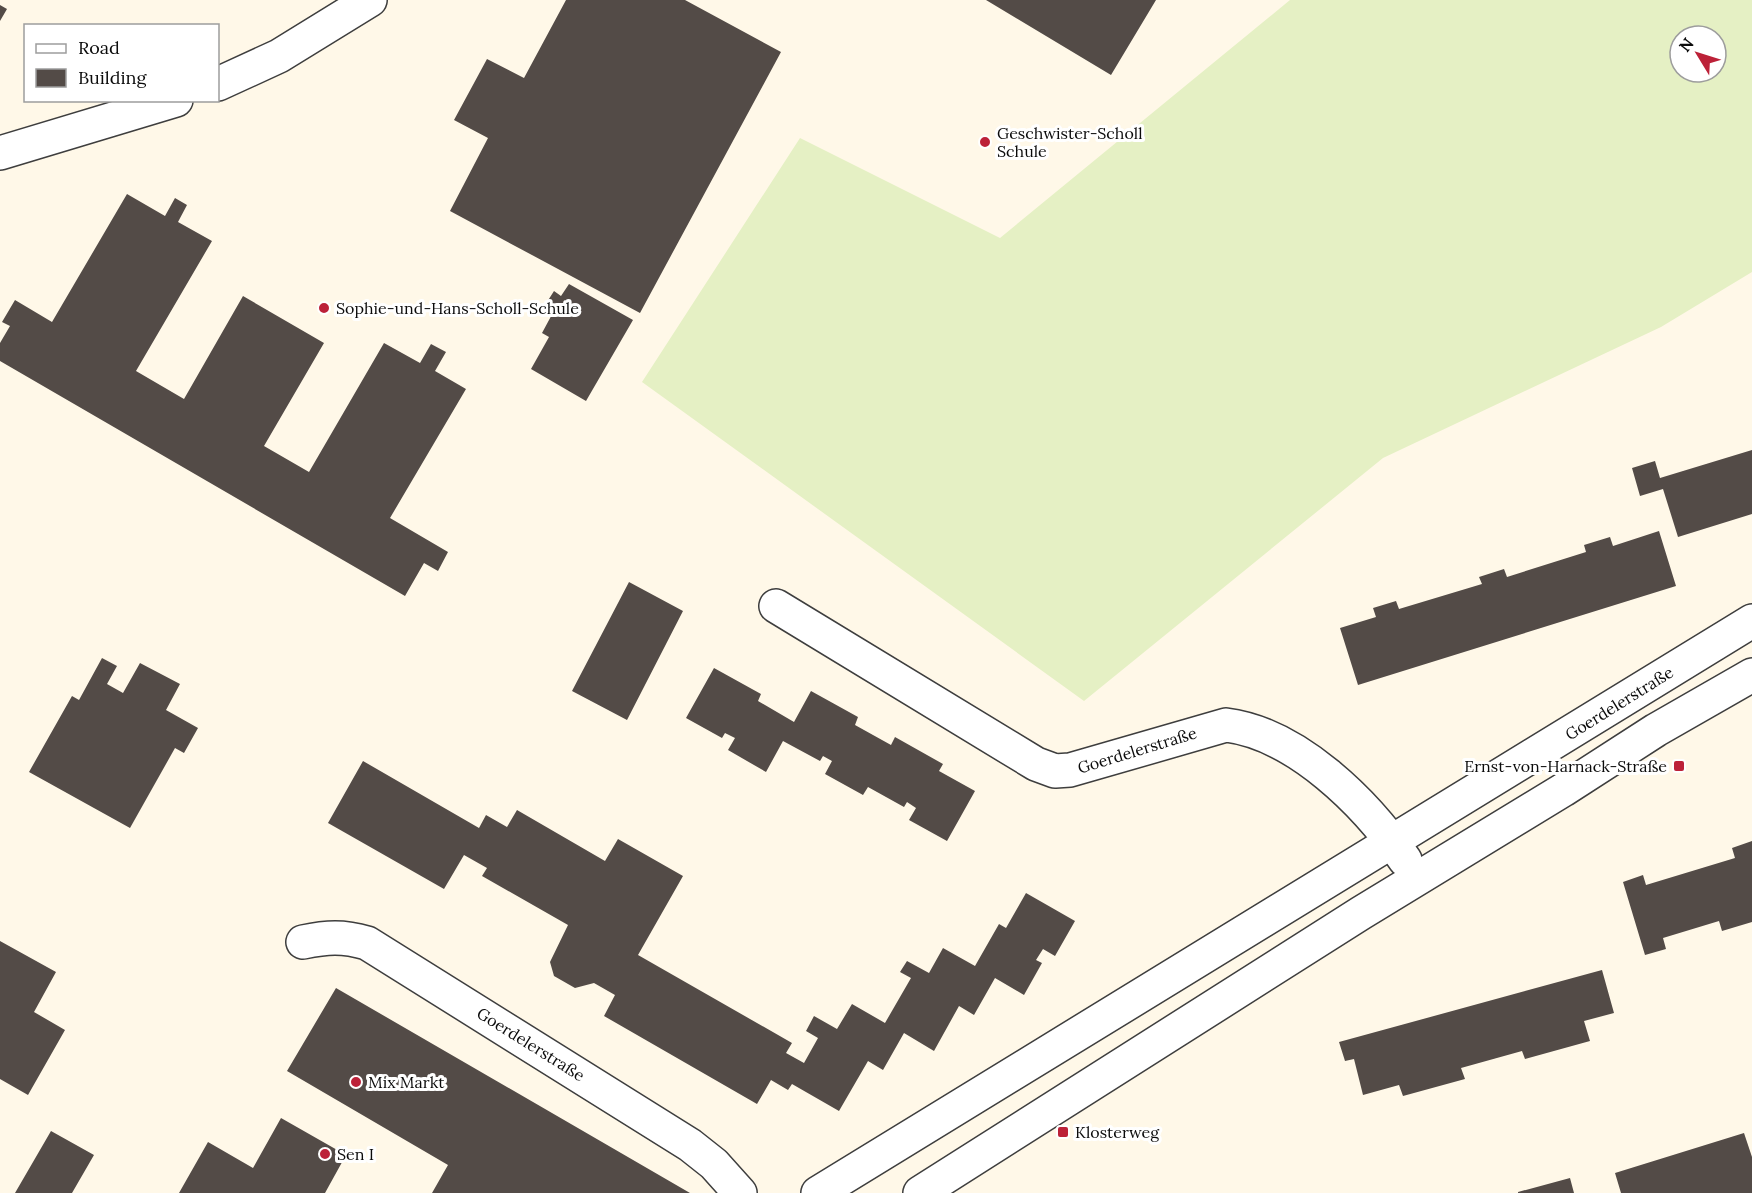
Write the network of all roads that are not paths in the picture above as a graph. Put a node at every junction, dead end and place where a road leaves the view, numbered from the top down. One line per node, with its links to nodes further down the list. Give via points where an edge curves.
1 (370, 0): 2 (street, via 279,56)
2 (219, 84)
3 (169, 102): 4 (street)
4 (0, 153)
5 (776, 606): 8 (street, Goerdelerstraße, via 1036,764 1055,771 1070,770 1226,725 1243,727 1315,765 1357,800)
6 (1752, 621): 8 (street, Goerdelerstraße)
7 (1752, 675): 9 (street, via 1656,730)
8 (1393, 842): 9 (street, Goerdelerstraße); 11 (street, Goerdelerstraße)
9 (1419, 878): 13 (street)
10 (303, 942): 12 (street, Goerdelerstraße, via 329,936 367,943 681,1139 714,1164)
11 (832, 1189)
12 (740, 1193)
13 (920, 1193)

